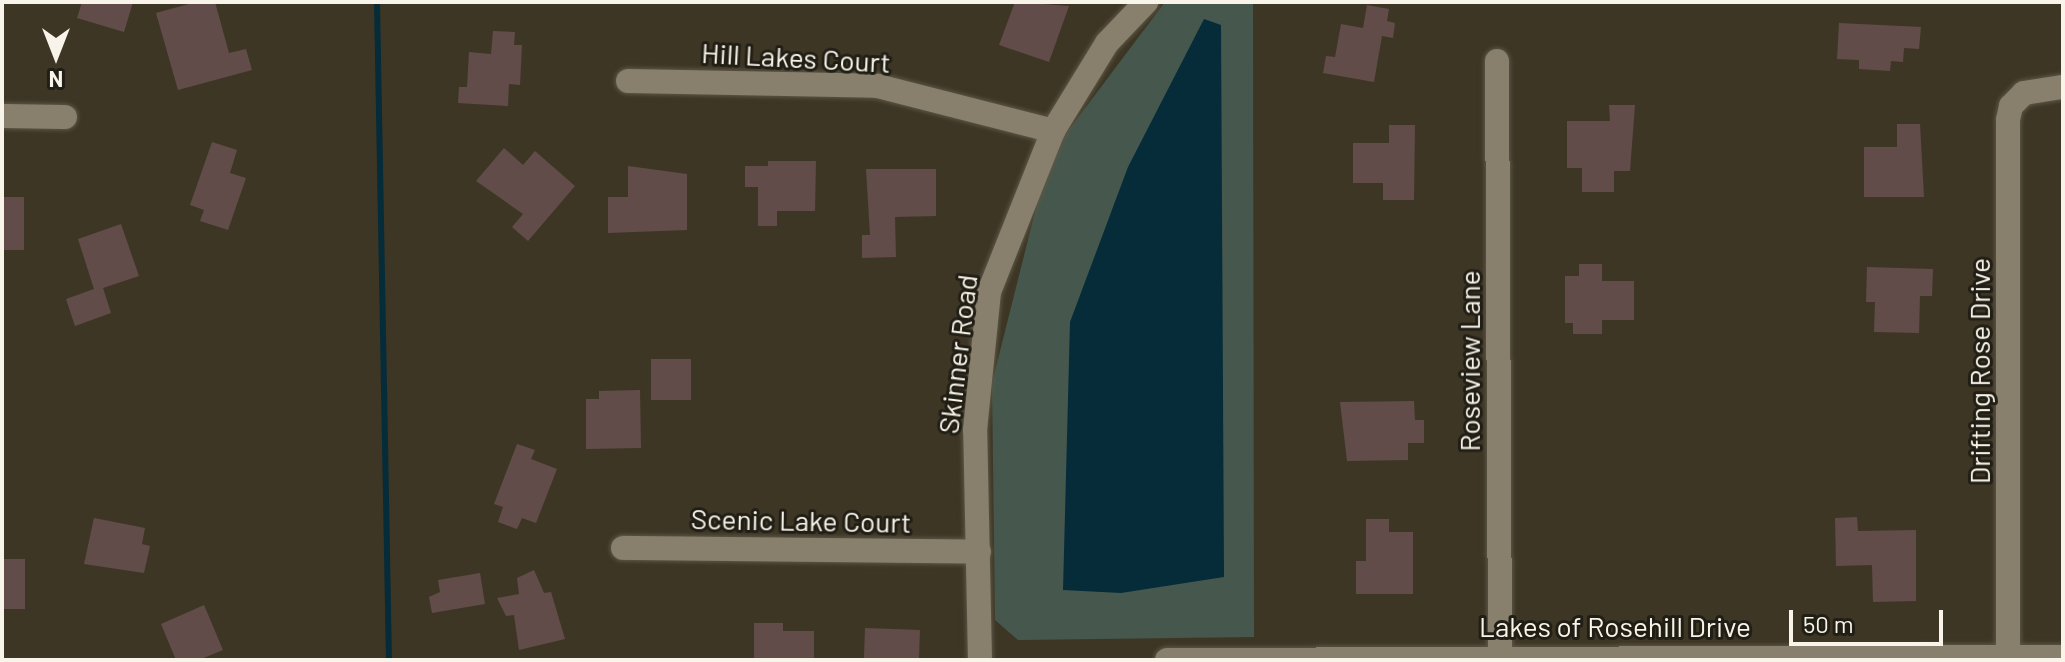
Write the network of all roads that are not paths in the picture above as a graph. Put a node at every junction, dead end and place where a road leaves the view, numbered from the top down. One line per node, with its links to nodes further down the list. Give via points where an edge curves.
1 (1146, 2): 7 (street, Skinner Road, via 1107,43)
2 (1497, 61): 12 (street, Roseview Lane)
3 (628, 81): 7 (street, Hill Lakes Court, via 878,86)
4 (2063, 87): 10 (street, Drifting Rose Drive, via 2024,93 2011,106 2008,120)
5 (2, 116): 6 (street)
6 (65, 117)
7 (1053, 131): 9 (street, Skinner Road, via 989,292 975,430)
8 (623, 548): 9 (street, Scenic Lake Court)
9 (979, 552): 13 (street, Skinner Road)
10 (2008, 657): 11 (street, Lakes of Rosehill Drive); 12 (street, Lakes of Rosehill Drive)
11 (2063, 657)
12 (1500, 658): 14 (street, Lakes of Rosehill Drive)
13 (980, 660)
14 (1167, 660)

